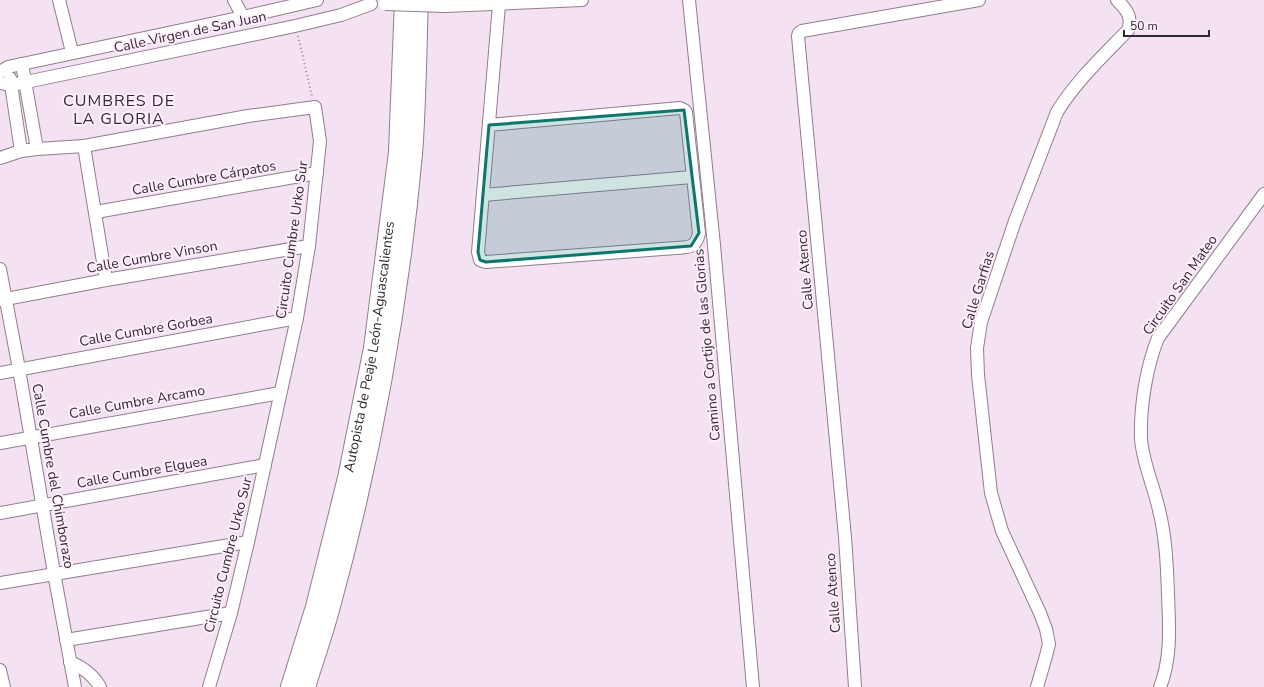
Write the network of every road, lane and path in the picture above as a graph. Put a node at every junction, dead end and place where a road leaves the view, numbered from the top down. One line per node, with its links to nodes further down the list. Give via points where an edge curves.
1 (59, 0): 15 (street)
2 (234, 0): 13 (street)
3 (318, 0): 13 (street, Calle Virgen de San Juan)
4 (358, 0): 11 (street)
5 (404, 0): 55 (highway, Autopista de Peaje León-Aguascalientes, via 398,152 373,348 347,478 315,607)
6 (419, 0): 56 (highway, via 413,153 388,353 362,484 330,611)
7 (582, 0): 12 (street)
8 (689, 0): 57 (street, Camino a Cortijo de las Glorias, via 714,245)
9 (979, 0): 58 (street, Calle Atenco, via 802,31 798,36 845,537)
10 (1117, 0): 59 (street, Calle Garfias, via 1130,18 1128,30 1073,89 1057,112 1015,221 981,322 977,348 991,493 1002,531 1040,614 1049,644)
11 (371, 4): 12 (street, bridge); 14 (street, Calle Virgen de San Juan)
12 (499, 5): 21 (street)
13 (243, 17): 15 (street, Calle Virgen de San Juan)
14 (295, 26): 18 (street, Calle Virgen de San Juan); 20 (path)
15 (72, 52): 16 (street, Calle Virgen de San Juan)
16 (22, 64): 17 (street, Calle Virgen de San Juan); 18 (street)
17 (4, 69): 19 (street)
18 (26, 82): 19 (street, Calle Virgen de San Juan); 23 (street)
19 (5, 84): 24 (street)
20 (315, 107): 22 (street, via 248,116); 26 (street, Circuito Cumbre Urko Sur, via 320,141)
21 (489, 125): 27 (street, via 680,108 686,112); 29 (street)
22 (84, 146): 23 (street); 30 (street)
23 (37, 149): 24 (street)
24 (21, 151): 25 (street)
25 (0, 158)
26 (317, 173): 30 (street, Calle Cumbre Cárpatos); 31 (street, Circuito Cumbre Urko Sur)
27 (692, 177): 29 (street); 29 (street, via 699,234 697,241 691,246 676,248 486,262 480,260 478,252)
28 (1264, 194): 60 (street, Circuito San Mateo, via 1158,338 1153,349 1142,402 1141,440 1145,467 1159,509 1166,548 1170,631 1168,656)
29 (483, 195)
30 (96, 212): 33 (street)
31 (309, 246): 33 (street, Calle Cumbre Vinson); 35 (street, Circuito Cumbre Urko Sur)
32 (0, 269): 34 (street, Calle Cumbre del Chimborazo)
33 (106, 280): 34 (street, Calle Cumbre Vinson)
34 (3, 300): 36 (street, Calle Cumbre del Chimborazo)
35 (297, 318): 36 (street, Calle Cumbre Gorbea); 38 (street, Circuito Cumbre Urko Sur)
36 (19, 369): 37 (street, Calle Cumbre Gorbea); 39 (street, Calle Cumbre del Chimborazo)
37 (0, 373)
38 (280, 393): 39 (street, Calle Cumbre Arcamo); 41 (street, Circuito Cumbre Urko Sur)
39 (30, 436): 40 (street, Calle Cumbre Arcamo); 42 (street, Calle Cumbre del Chimborazo)
40 (0, 443)
41 (265, 465): 42 (street, Calle Cumbre Elguea); 44 (street, Circuito Cumbre Urko Sur)
42 (42, 505): 43 (street, Calle Cumbre Elguea); 45 (street, Calle Cumbre del Chimborazo)
43 (0, 514)
44 (248, 542): 45 (street); 47 (street, Circuito Cumbre Urko Sur)
45 (54, 573): 46 (street); 48 (street, Calle Cumbre del Chimborazo)
46 (0, 583)
47 (230, 612): 48 (street); 54 (street, Circuito Cumbre Urko Sur)
48 (66, 640): 49 (street, Calle Cumbre del Chimborazo)
49 (70, 662): 52 (street, Calle Cumbre del Chimborazo); 53 (street, via 81,667)
50 (0, 670): 51 (street)
51 (4, 687)
52 (75, 687)
53 (100, 687)
54 (209, 687)
55 (290, 687)
56 (306, 687)
57 (753, 687)
58 (855, 687)
59 (1037, 687)
60 (1160, 687)

